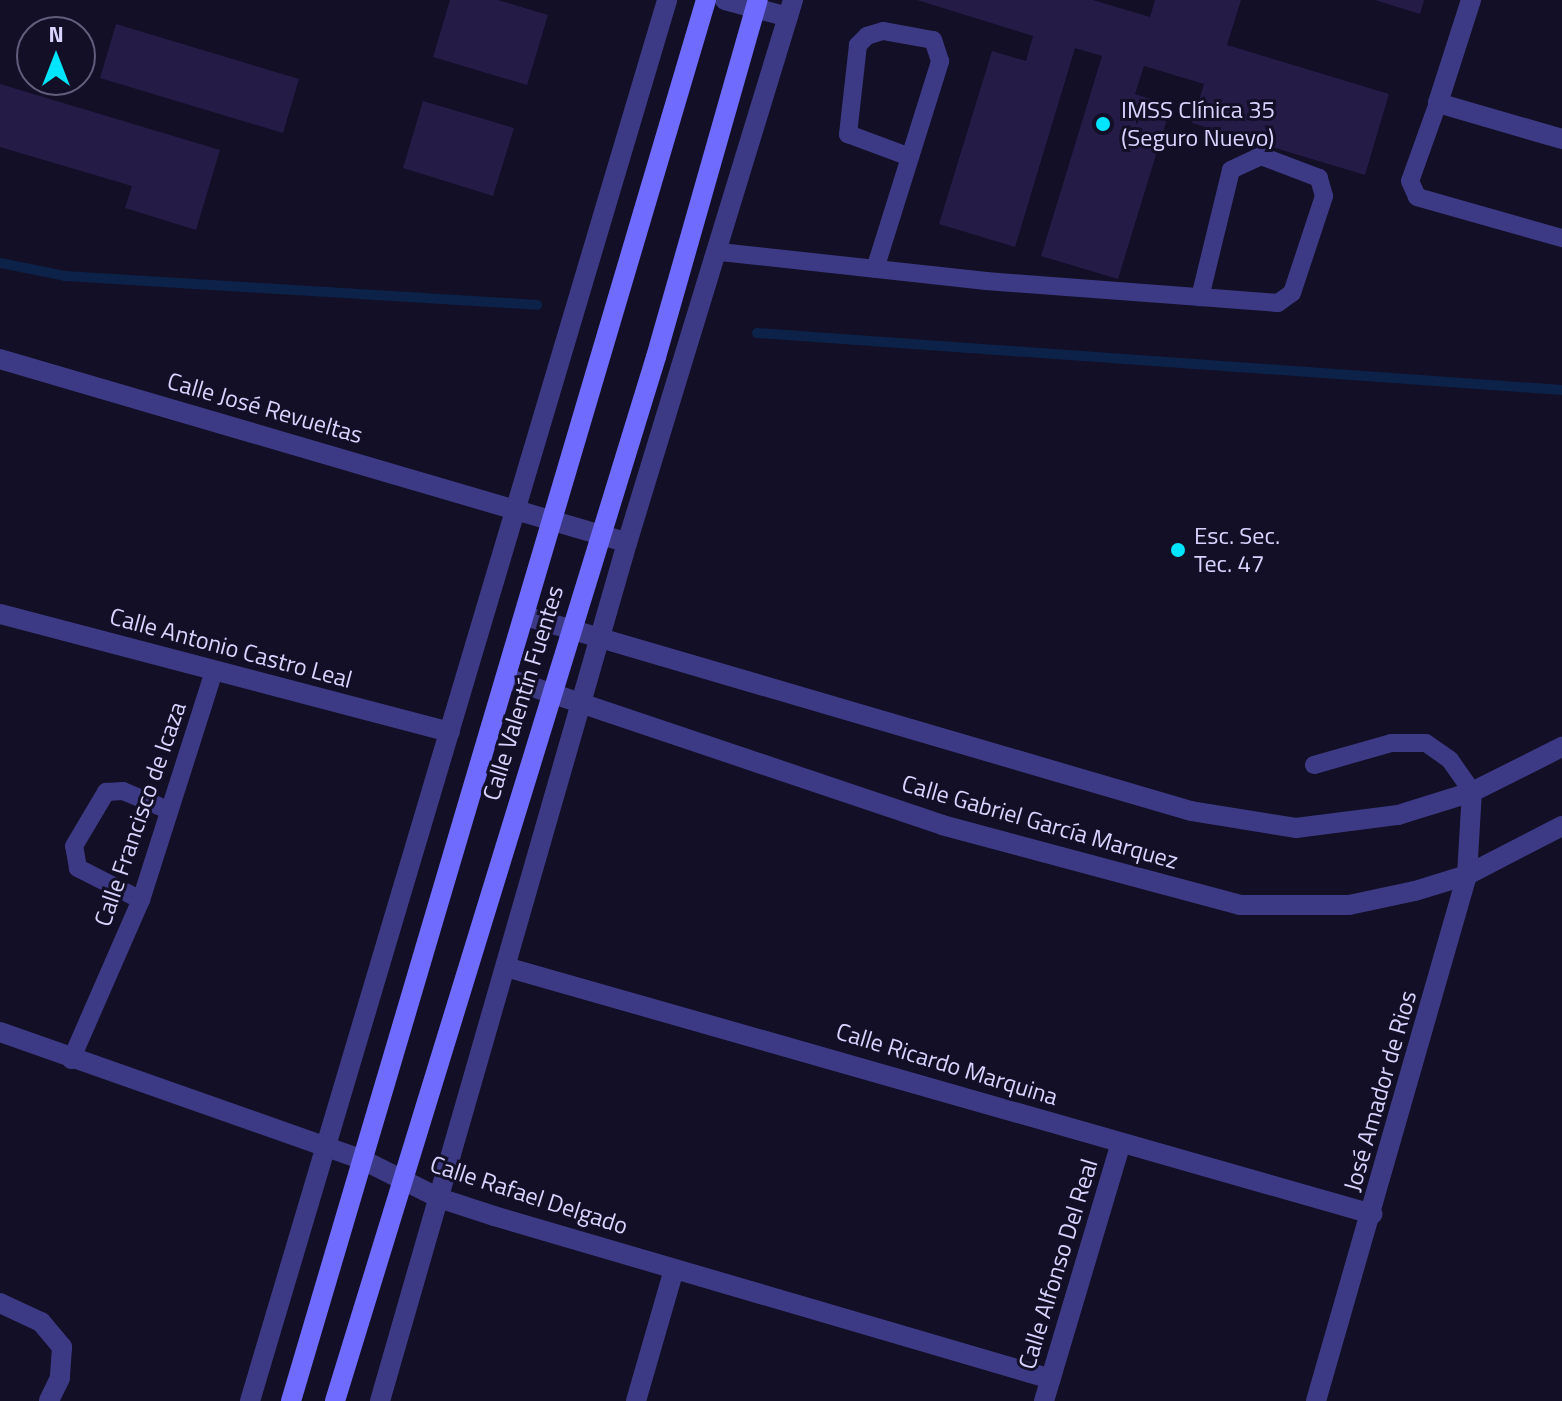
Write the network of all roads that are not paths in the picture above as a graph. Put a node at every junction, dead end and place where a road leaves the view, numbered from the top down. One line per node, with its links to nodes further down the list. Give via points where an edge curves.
1 (667, 0): 15 (street)
2 (706, 0): 16 (main road, Calle Valentín Fuentes)
3 (725, 0): 5 (street)
4 (1471, 0): 7 (street)
5 (757, 4): 6 (street); 17 (main road, Calle Valentín Fuentes)
6 (790, 9): 11 (street)
7 (1438, 103): 8 (street); 10 (lane, via 1410,181 1417,197)
8 (1562, 139)
9 (910, 157): 9 (lane, via 848,134 858,45 867,36 933,40 938,48); 12 (lane)
10 (1562, 238)
11 (717, 261): 12 (lane); 18 (street)
12 (875, 269): 13 (lane)
13 (1200, 297): 13 (lane, via 1288,298 1324,196 1319,178 1261,156 1231,170)
14 (0, 359): 15 (street, Calle José Revueltas)
15 (515, 510): 16 (street, Calle José Revueltas); 27 (street)
16 (553, 521): 17 (street, Calle José Revueltas); 20 (main road, Calle Valentín Fuentes)
17 (599, 535): 18 (street, Calle José Revueltas); 21 (main road, Calle Valentín Fuentes)
18 (627, 543): 22 (street)
19 (0, 614): 23 (street, Calle Antonio Castro Leal)
20 (525, 616): 21 (street); 24 (main road, Calle Valentín Fuentes)
21 (568, 629): 22 (street); 25 (main road, Calle Valentín Fuentes)
22 (599, 641): 26 (street); 30 (street, via 1191,811 1296,828 1346,825)
23 (214, 671): 27 (street, Calle Antonio Castro Leal); 31 (lane, Calle Francisco de Icaza)
24 (506, 678): 25 (street, Calle Gabriel García Marquez); 40 (main road, Calle Valentín Fuentes)
25 (550, 694): 26 (street, Calle Gabriel García Marquez); 41 (main road, Calle Valentín Fuentes)
26 (581, 706): 33 (street, Calle Gabriel García Marquez, via 942,825 1240,905 1349,905); 35 (street)
27 (450, 732): 39 (street)
28 (1562, 747): 30 (street)
29 (1314, 765): 30 (lane, via 1391,743 1426,743 1450,760)
30 (1472, 792): 33 (street, José Amador de Rios)
31 (168, 810): 34 (lane, Calle Francisco de Icaza); 34 (lane, via 123,791 106,792 74,846 78,868)
32 (1562, 826): 33 (street, Calle Gabriel García Marquez)
33 (1467, 875): 43 (street, José Amador de Rios)
34 (141, 900): 37 (lane, Calle Francisco de Icaza)
35 (506, 967): 38 (street, Calle Ricardo Marquina); 42 (street)
36 (0, 1032): 37 (street, Calle Rafael Delgado)
37 (71, 1060): 39 (street, Calle Rafael Delgado)
38 (1121, 1143): 43 (street, Calle Ricardo Marquina); 46 (street, Calle Alfonso Del Real)
39 (326, 1146): 40 (street, Calle Rafael Delgado); 48 (street)
40 (363, 1160): 41 (street, Calle Rafael Delgado); 49 (main road, Calle Valentín Fuentes)
41 (402, 1178): 42 (street, Calle Rafael Delgado); 50 (main road, Calle Valentín Fuentes)
42 (439, 1198): 44 (street, Calle Rafael Delgado); 51 (street)
43 (1372, 1214): 54 (street, José Amador de Rios)
44 (674, 1269): 46 (street, Calle Rafael Delgado); 52 (street)
45 (0, 1303): 47 (street, via 41,1322 62,1347 60,1378)
46 (1051, 1379): 53 (street, Calle Alfonso Del Real)
47 (49, 1401)
48 (250, 1401)
49 (291, 1401)
50 (335, 1401)
51 (380, 1401)
52 (636, 1401)
53 (1044, 1401)
54 (1316, 1401)

